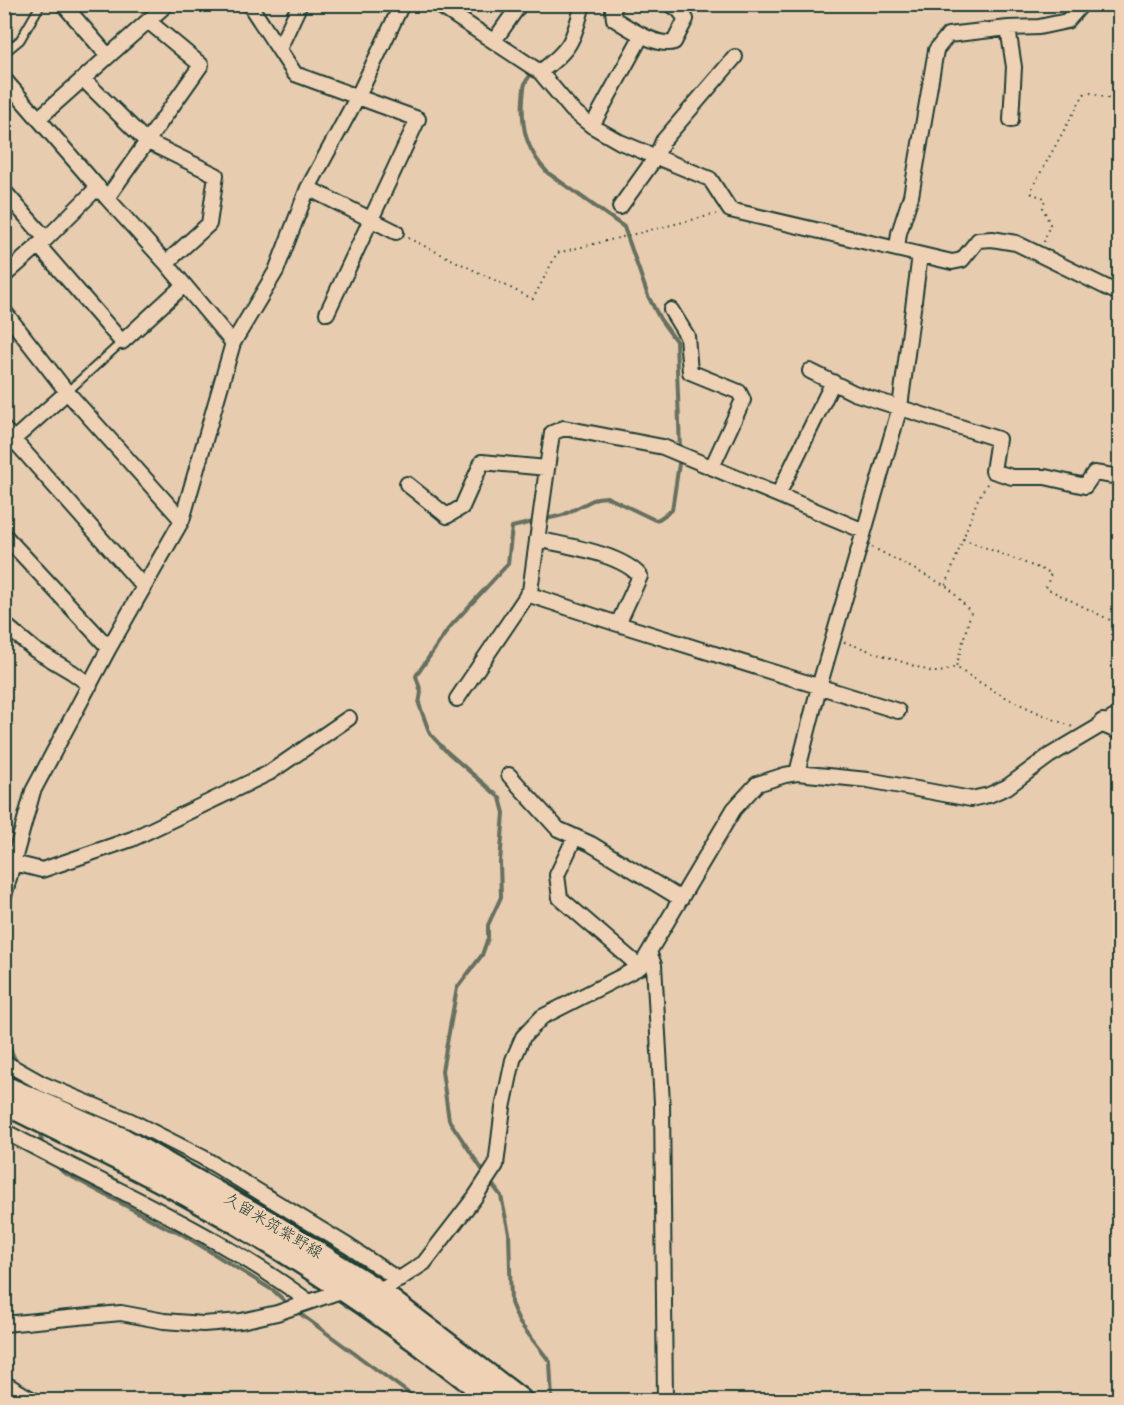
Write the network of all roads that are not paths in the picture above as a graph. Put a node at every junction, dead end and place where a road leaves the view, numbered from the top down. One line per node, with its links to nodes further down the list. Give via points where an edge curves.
1 (40, 4): 18 (lane, via 20,40)
2 (63, 4): 19 (street)
3 (168, 4): 13 (street)
4 (249, 4): 17 (street)
5 (300, 4): 17 (street)
6 (402, 4): 24 (street)
7 (436, 4): 16 (street)
8 (520, 4): 16 (street)
9 (583, 4): 21 (street, via 573,40)
10 (616, 4): 15 (street, via 614,19)
11 (669, 4): 15 (street, via 686,19 675,42 666,45)
12 (1082, 4): 14 (street, via 1067,21)
13 (148, 21): 19 (street); 28 (street, via 201,65)
14 (1008, 28): 26 (street, via 1014,67); 37 (street, via 948,35 936,50 911,196)
15 (642, 34): 27 (street)
16 (494, 41): 21 (street)
17 (279, 49): 24 (street, via 295,74)
18 (4, 53)
19 (108, 57): 23 (street)
20 (735, 57): 29 (street, via 663,141)
21 (540, 72): 27 (street, via 572,110)
22 (4, 80): 25 (street)
23 (84, 80): 25 (street); 28 (street)
24 (358, 96): 30 (street); 34 (street, via 418,119)
25 (39, 118): 32 (street)
26 (1011, 120)
27 (592, 126): 29 (street)
28 (146, 141): 32 (street); 39 (street, via 216,175 209,224)
29 (656, 157): 33 (street); 37 (street, via 710,179 730,210)
30 (308, 189): 34 (street); 47 (street, via 276,271)
31 (4, 191): 36 (street)
32 (102, 192): 36 (street); 39 (street)
33 (620, 207)
34 (371, 219): 35 (street); 45 (street)
35 (396, 232)
36 (42, 242): 40 (street); 46 (street)
37 (897, 249): 38 (street)
38 (920, 255): 42 (street, via 952,262 962,260 978,240 1016,243); 51 (street)
39 (166, 263): 41 (street)
40 (4, 276)
41 (184, 285): 46 (street); 47 (street)
42 (1119, 294)
43 (671, 310): 53 (street, via 687,336 690,372 739,392 743,400)
44 (4, 311): 50 (street)
45 (327, 313)
46 (122, 342): 50 (lane)
47 (233, 343): 58 (street)
48 (810, 371): 49 (street)
49 (833, 382): 51 (street); 57 (street)
50 (67, 392): 52 (street); 58 (street)
51 (900, 407): 55 (street, via 998,439 993,471 1085,486 1094,473); 60 (street)
52 (7, 438): 62 (street)
53 (712, 467): 54 (street, via 663,447 564,428 552,433); 57 (street)
54 (547, 468): 56 (street, via 482,462 462,507 447,516); 61 (street)
55 (1119, 477)
56 (407, 484)
57 (778, 495): 60 (street)
58 (182, 520): 62 (street)
59 (4, 535): 66 (street)
60 (863, 536): 68 (street)
61 (537, 539): 63 (street); 65 (street, via 605,556 634,569 640,576)
62 (144, 586): 66 (street)
63 (528, 594): 65 (street); 69 (street)
64 (4, 624): 67 (street, via 35,650)
65 (618, 624): 68 (street)
66 (110, 648): 67 (street)
67 (90, 685): 77 (street, via 33,791)
68 (819, 687): 70 (street); 74 (street)
69 (457, 699)
70 (898, 711)
71 (1119, 714): 73 (street)
72 (349, 718): 77 (street, via 269,772 132,839 42,870)
73 (1111, 727): 74 (street, via 1049,756 1007,788 971,799 868,780)
74 (797, 773): 79 (street, via 757,784 734,809)
75 (509, 775): 76 (street, via 558,829)
76 (575, 837): 79 (street); 81 (street, via 557,875 560,898)
77 (9, 861): 78 (street)
78 (4, 896)
79 (681, 899): 80 (street)
80 (649, 952): 81 (street); 95 (street, via 654,965 662,1103)
81 (640, 967): 86 (street, via 542,1017 523,1037 513,1060 496,1165 424,1263)
82 (4, 1062): 86 (street, via 202,1157)
83 (4, 1087): 88 (main road, 久留米筑紫野線, via 122,1139 266,1221)
84 (4, 1104): 87 (main road, 久留米筑紫野線, via 186,1194)
85 (4, 1131): 89 (street, via 163,1213 275,1277)
86 (399, 1280): 88 (street)
87 (344, 1290): 89 (street); 93 (main road, 久留米筑紫野線, via 431,1351)
88 (379, 1292): 94 (main road, 久留米筑紫野線)
89 (308, 1301): 90 (street, via 241,1322 203,1324 121,1313)
90 (4, 1324)
91 (4, 1383): 92 (street)
92 (33, 1401)
93 (493, 1401)
94 (520, 1401)
95 (665, 1401)

